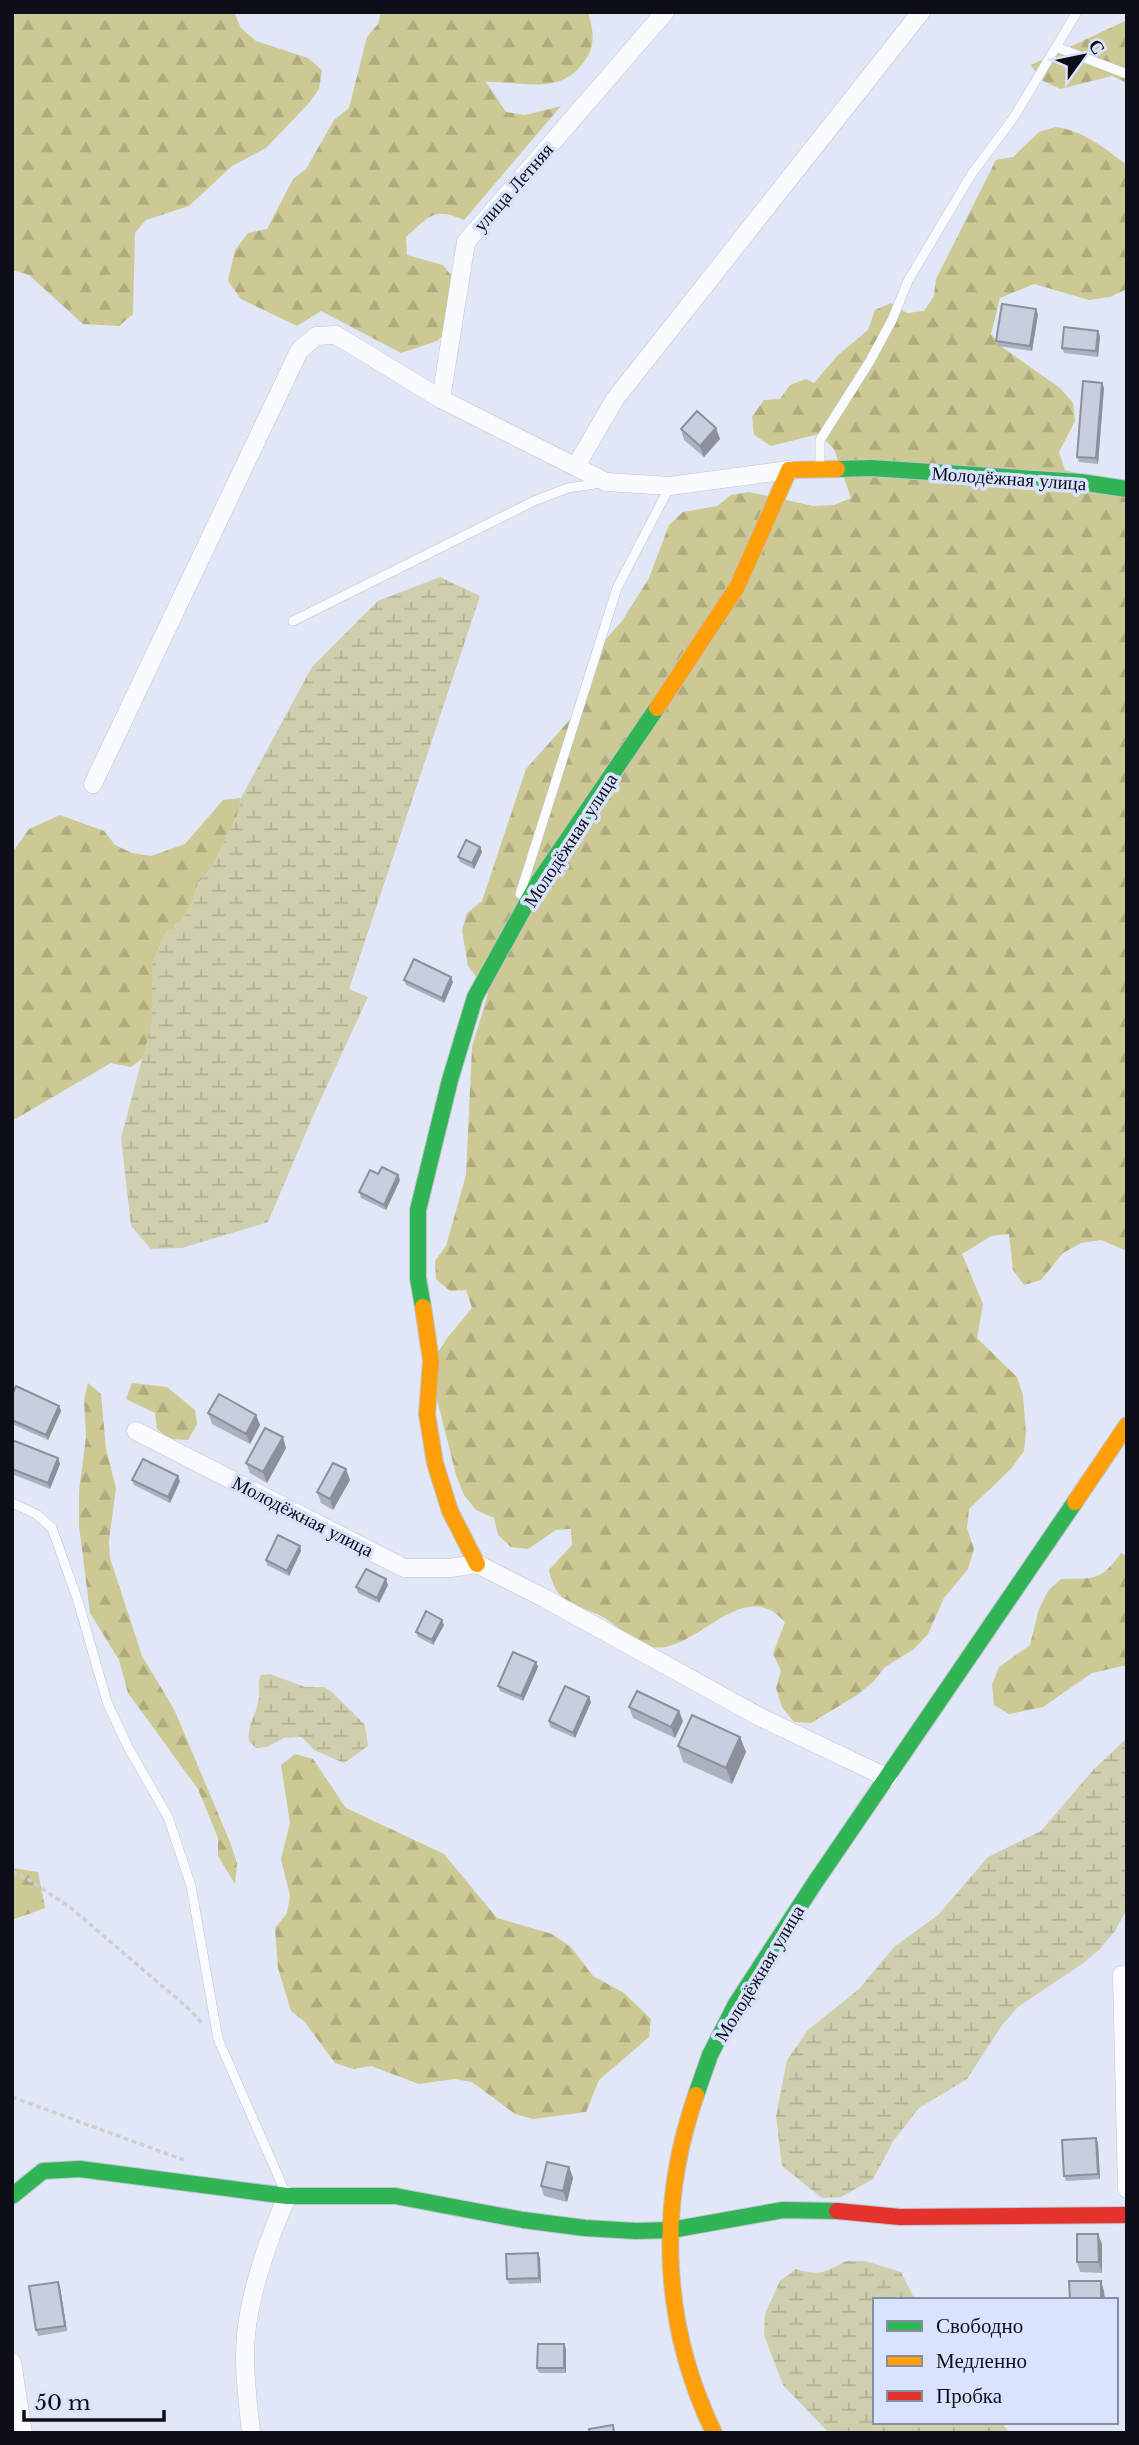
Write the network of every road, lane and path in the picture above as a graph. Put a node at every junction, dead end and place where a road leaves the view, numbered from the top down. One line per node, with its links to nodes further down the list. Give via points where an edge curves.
1 (665, 12): 6 (street, улица Летняя, via 466,242)
2 (921, 12): 7 (street, via 615,398)
3 (1077, 12): 4 (lane)
4 (1056, 47): 5 (lane); 8 (lane, via 908,281 870,361 820,440)
5 (1127, 74)
6 (441, 399): 7 (street); 14 (street, via 336,335 316,336 299,351)
7 (576, 466): 10 (street)
8 (820, 468): 9 (street, Молодёжная улица); 12 (street, Молодёжная улица, via 1080,482)
9 (789, 470): 11 (street); 15 (street, Молодёжная улица, via 737,587 539,881)
10 (606, 482): 11 (street); 13 (lane, via 568,488 534,501)
11 (670, 486): 15 (lane, via 617,588)
12 (1127, 489)
13 (293, 621)
14 (93, 784)
15 (505, 942): 19 (street, Молодёжная улица, via 475,997 418,1210 418,1278 431,1361 427,1414 433,1451 450,1511)
16 (1127, 1425): 20 (street, Молодёжная улица)
17 (136, 1431): 19 (street, Молодёжная улица, via 404,1568)
18 (12, 1503): 23 (lane, via 52,1528 107,1702 168,1817 191,1886)
19 (477, 1564): 20 (street, via 760,1717)
20 (888, 1778): 30 (street, Молодёжная улица, via 736,2004 710,2055 680,2152)
21 (12, 1872): 23 (path, via 71,1908)
22 (1122, 1975): 26 (street)
23 (218, 2039): 28 (lane)
24 (12, 2097): 25 (path)
25 (185, 2160)
26 (1127, 2189)
27 (12, 2196): 28 (street, via 43,2171 80,2169)
28 (287, 2196): 30 (street, via 395,2196 584,2228); 33 (street, via 263,2253 248,2316 246,2379)
29 (1127, 2214): 30 (street, via 900,2217 783,2210)
30 (671, 2230): 34 (street, Молодёжная улица, via 673,2308 698,2400)
31 (12, 2362): 32 (street)
32 (23, 2433)
33 (251, 2433)
34 (714, 2433)

